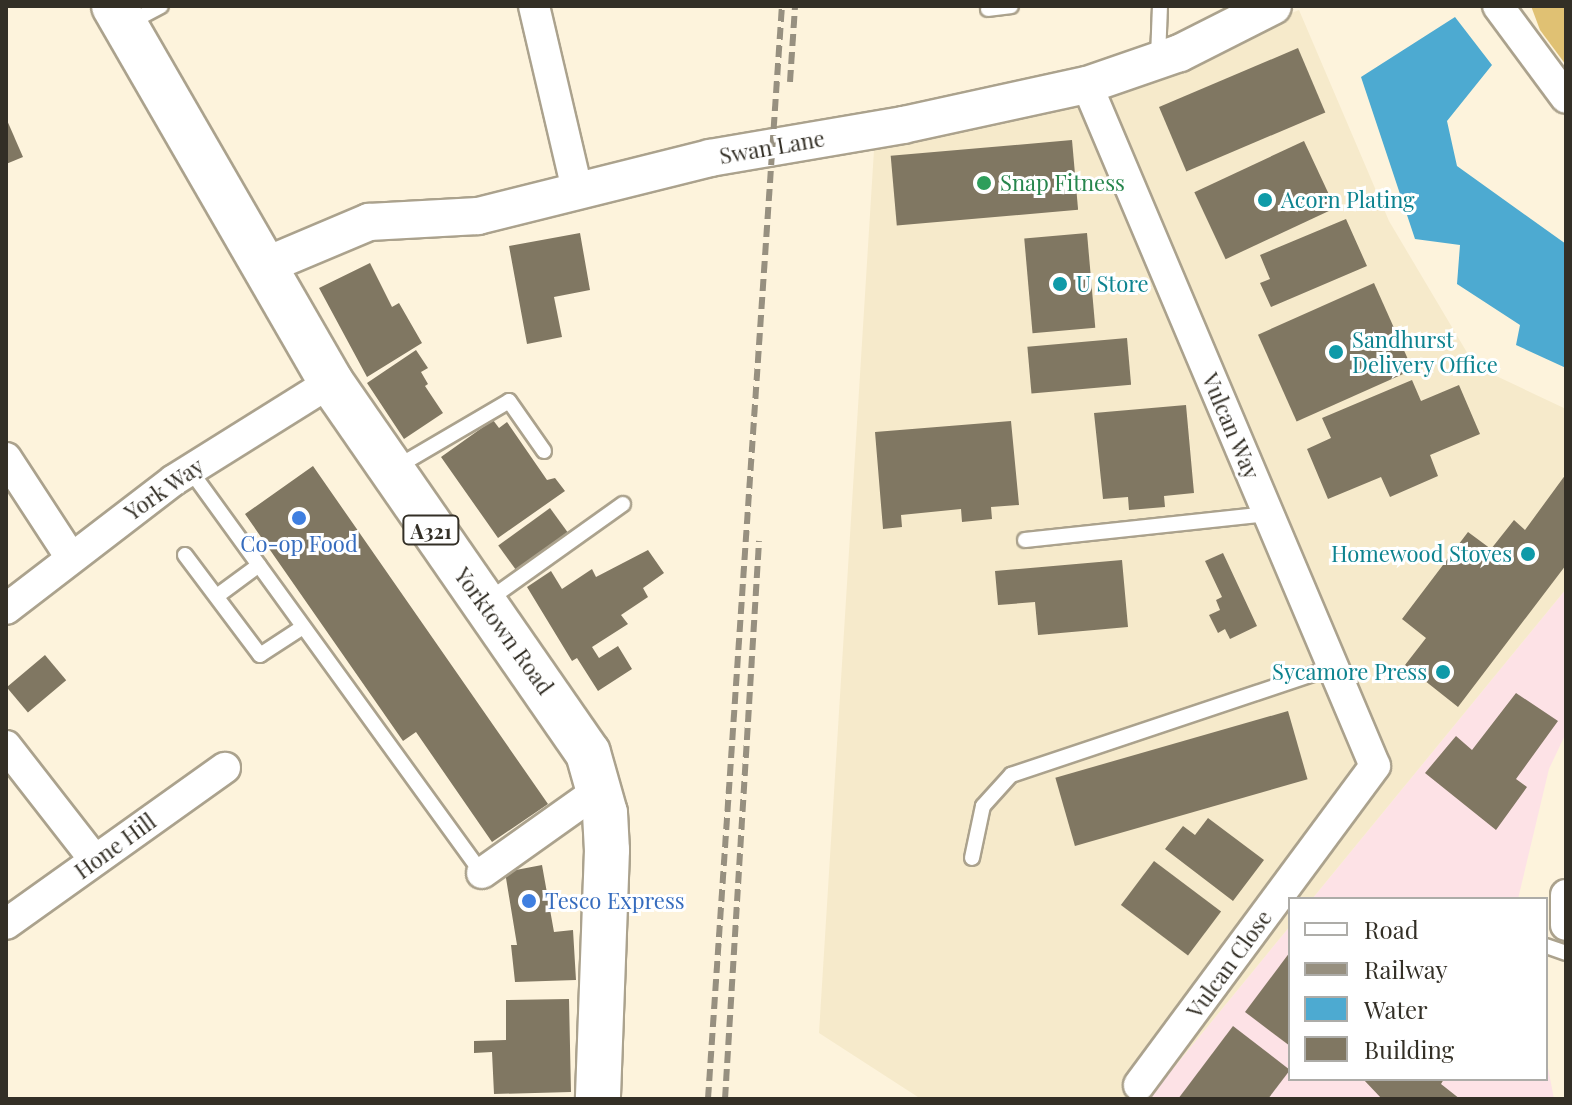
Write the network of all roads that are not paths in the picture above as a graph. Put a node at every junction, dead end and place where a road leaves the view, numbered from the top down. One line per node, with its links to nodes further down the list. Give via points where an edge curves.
1 (534, 6): 12 (street)
2 (1011, 6): 6 (lane)
3 (1152, 6): 8 (lane)
4 (1273, 6): 9 (street, Swan Lane)
5 (1498, 6): 11 (street)
6 (988, 9)
7 (134, 12): 13 (main road, Yorktown Road / A321, via 245,236)
8 (1160, 14): 9 (lane)
9 (1158, 62): 10 (street, Swan Lane)
10 (1087, 85): 12 (street, Swan Lane, via 903,125 710,158); 20 (street, Vulcan Way)
11 (1566, 98)
12 (578, 193): 13 (street, Swan Lane, via 478,216 369,222)
13 (267, 265): 14 (main road, Yorktown Road / A321)
14 (331, 382): 17 (street, York Way); 18 (main road, Yorktown Road / A321)
15 (544, 451): 18 (lane, via 509,401)
16 (6, 458): 23 (street)
17 (190, 470): 23 (street, York Way); 24 (lane)
18 (391, 470): 26 (main road, Yorktown Road / A321)
19 (623, 504): 26 (lane)
20 (1268, 514): 21 (lane); 29 (street, Vulcan Way)
21 (1025, 540)
22 (185, 555): 25 (lane)
23 (70, 556): 27 (street, York Way)
24 (259, 565): 25 (lane); 28 (lane)
25 (217, 596): 28 (lane, via 260,655)
26 (483, 604): 33 (main road, Yorktown Road / A321, via 577,731)
27 (6, 609)
28 (303, 627): 36 (lane)
29 (1333, 667): 31 (street, Vulcan Way); 34 (lane, via 1011,775 983,806)
30 (6, 746): 35 (street)
31 (1375, 766): 40 (street, Vulcan Close)
32 (225, 768): 35 (street, Hone Hill)
33 (599, 790): 36 (street); 41 (main road, Yorktown Road / A321, via 607,850 596,919)
34 (972, 858)
35 (94, 859): 38 (street, Hone Hill)
36 (482, 873)
37 (1566, 895): 39 (street)
38 (6, 924)
39 (1566, 925)
40 (1139, 1085)
41 (598, 1099)

